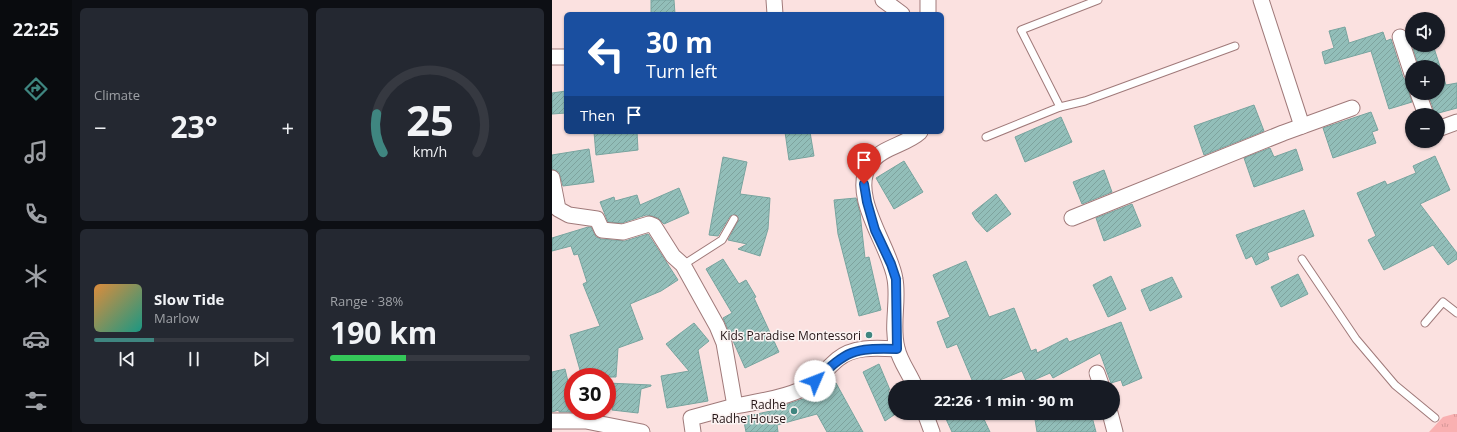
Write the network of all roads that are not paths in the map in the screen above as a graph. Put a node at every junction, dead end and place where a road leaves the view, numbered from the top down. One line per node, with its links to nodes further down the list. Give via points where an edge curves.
1 (774, 0): 6 (street)
2 (883, 0): 7 (street)
3 (928, 0): 8 (street)
4 (1098, 0): 14 (lane, via 1020,30)
5 (1261, 0): 17 (street)
6 (775, 12)
7 (899, 12)
8 (928, 12)
9 (1400, 37): 13 (street)
10 (1235, 46): 14 (lane, via 1085,101)
11 (552, 57): 12 (street)
12 (564, 57)
13 (1407, 60)
14 (1060, 107): 20 (lane)
15 (1352, 108): 17 (street)
16 (1457, 122): 18 (street)
17 (1302, 126): 22 (street)
18 (1445, 126)
19 (916, 134): 28 (street, via 878,156 870,164 864,184 875,230 896,279)
20 (986, 137)
21 (552, 178): 25 (street, via 558,209 569,215 597,219 602,230 623,232 649,224 654,226 673,256)
22 (1072, 218)
23 (734, 219): 25 (lane, via 722,240)
24 (1302, 259): 31 (lane, via 1356,339 1395,385)
25 (683, 265): 30 (street, via 724,343)
26 (1457, 313): 27 (lane, via 1443,302)
27 (1425, 323)
28 (897, 349): 29 (street); 30 (street, via 858,350 848,353 815,381 800,390)
29 (911, 380)
30 (734, 406): 36 (street, via 691,418)
31 (1435, 418)
32 (928, 420): 37 (street)
33 (1112, 420): 38 (street)
34 (552, 421): 35 (street, via 586,421)
35 (642, 432)
36 (693, 432)
37 (932, 432)
38 (1115, 432)

